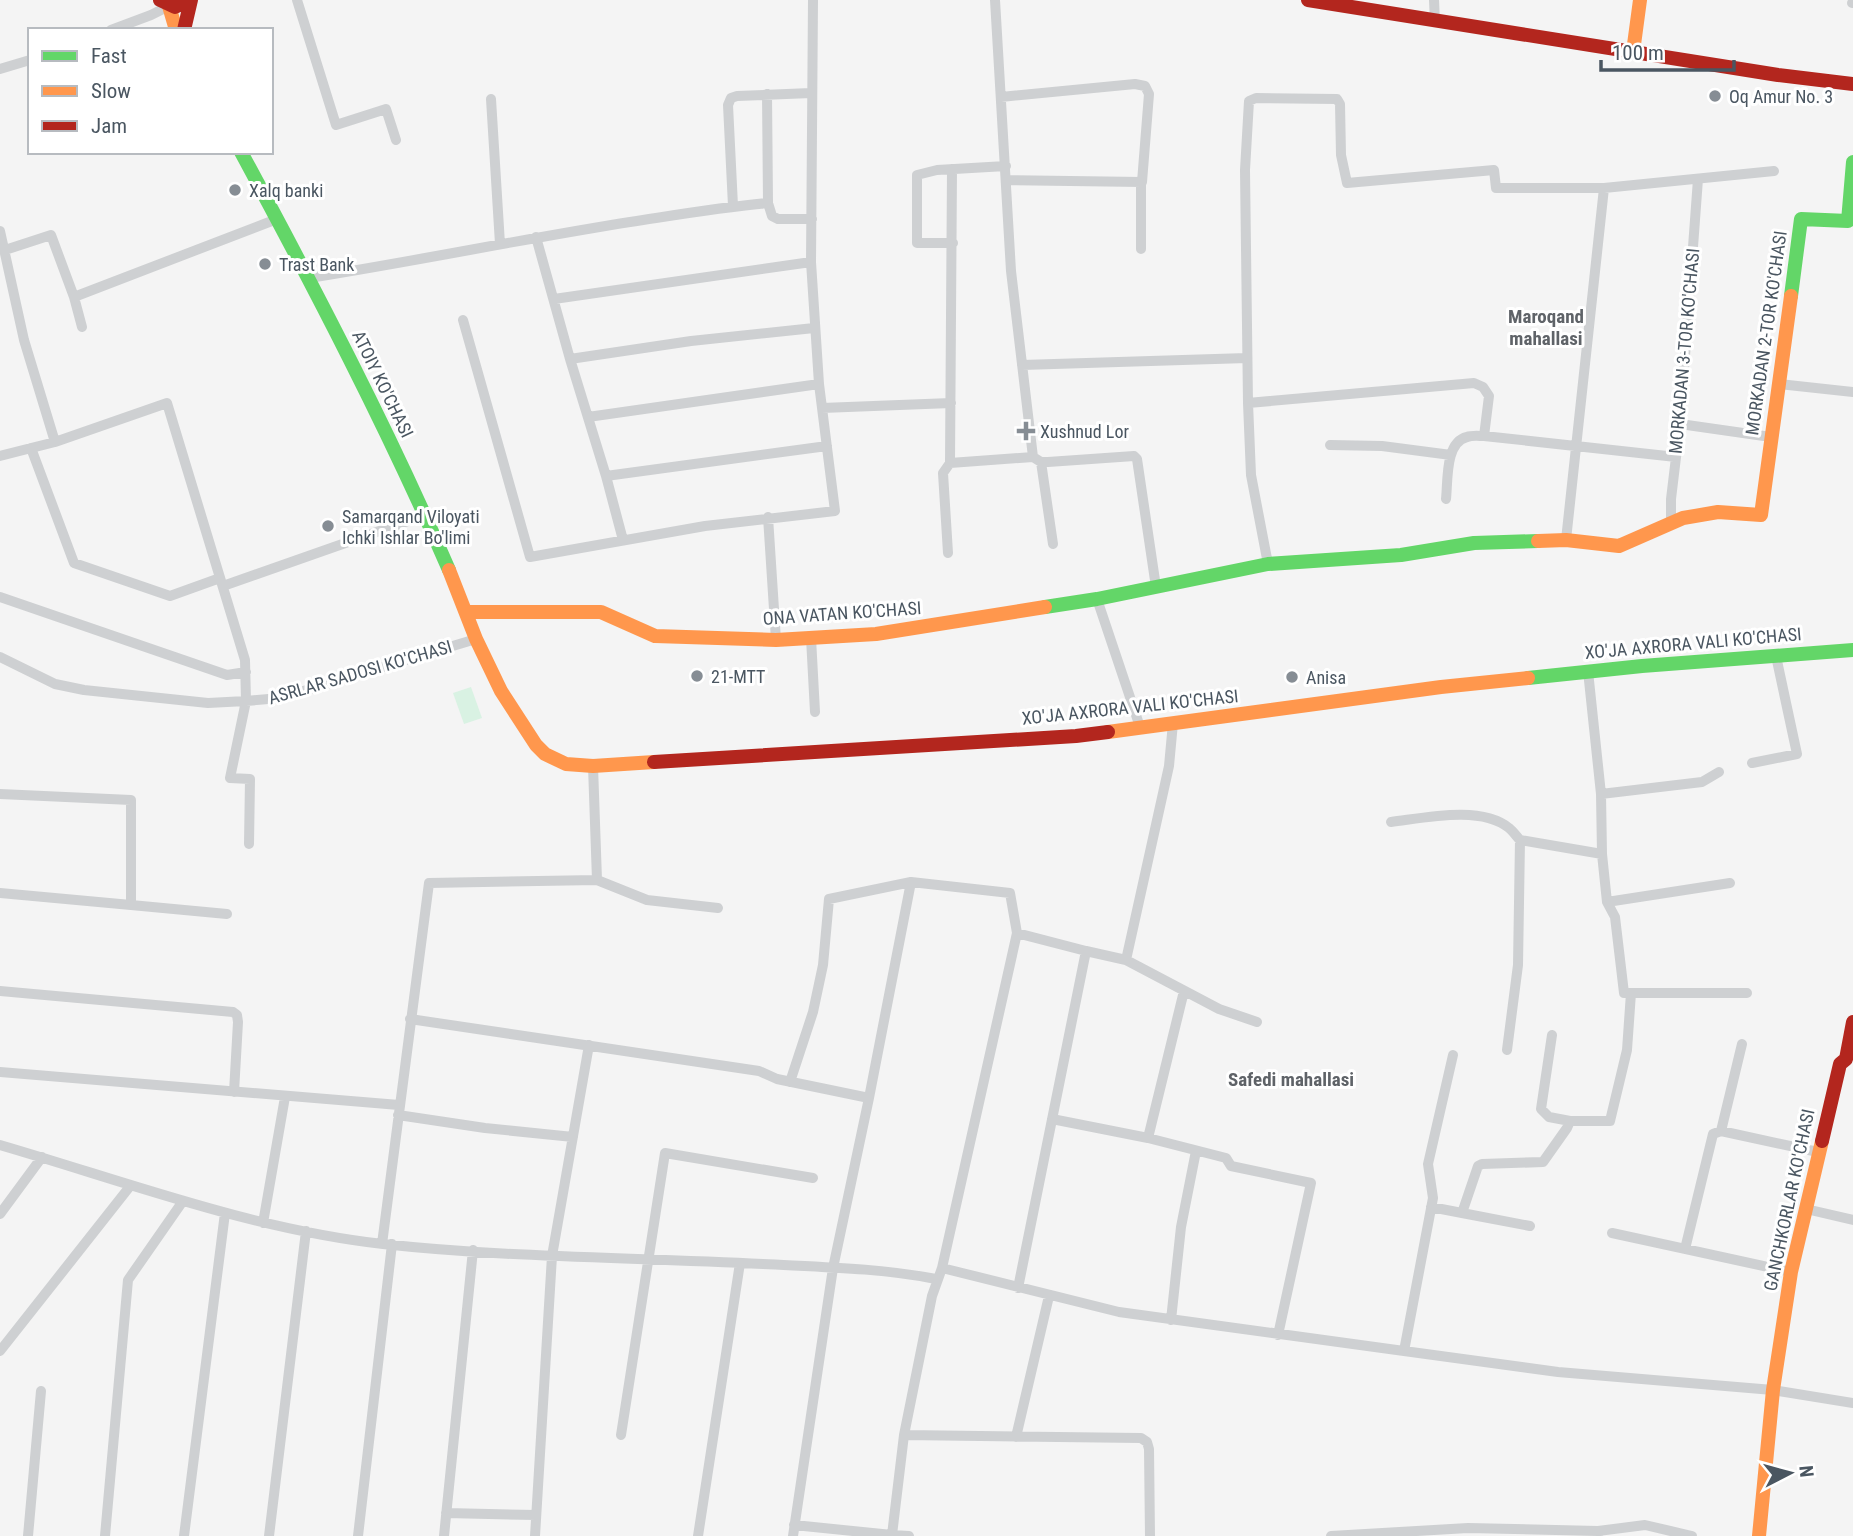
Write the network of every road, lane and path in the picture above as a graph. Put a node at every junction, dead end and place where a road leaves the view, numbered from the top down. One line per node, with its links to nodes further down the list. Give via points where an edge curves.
1 (191, 0): 9 (street, via 181,6); 13 (street)
2 (297, 0): 22 (street, via 336,125 386,109)
3 (813, 0): 18 (street)
4 (995, 0): 20 (street)
5 (1308, 0): 8 (street)
6 (1434, 0): 10 (street)
7 (1640, 0): 14 (street)
8 (1325, 2): 10 (street)
9 (164, 3): 11 (street, via 151,15); 12 (street)
10 (1435, 22): 14 (street)
11 (116, 28)
12 (175, 28)
13 (184, 28)
14 (1633, 52): 17 (street)
15 (28, 61): 16 (street)
16 (0, 69)
17 (1853, 84)
18 (811, 93): 19 (street); 35 (street)
19 (767, 94): 32 (street); 33 (street, via 737,96 728,105)
20 (1001, 97): 25 (street); 30 (street, via 1144,86 1149,94)
21 (491, 99): 39 (street)
22 (396, 140)
23 (242, 154): 34 (street, ATOIY KO'CHASI)
24 (1853, 162): 52 (street, MORKADAN 2-TOR KO'CHASI, via 1848,221 1801,219)
25 (1006, 166): 26 (street); 29 (street)
26 (952, 169): 38 (street); 38 (street, via 917,175 917,243)
27 (1774, 171): 28 (street)
28 (1698, 179): 31 (street); 58 (street, MORKADAN 3-TOR KO'CHASI)
29 (1007, 180): 30 (street); 50 (street)
30 (1141, 182): 40 (street)
31 (1604, 188): 48 (street, via 1496,188 1494,170 1347,183 1340,155 1337,99 1249,100); 64 (street)
32 (768, 203): 33 (street); 35 (street, via 778,219)
33 (733, 206): 36 (street)
34 (277, 219): 42 (street, ATOIY KO'CHASI); 43 (street)
35 (812, 219): 41 (street)
36 (536, 237): 39 (street); 44 (street)
37 (2, 240): 43 (street, via 51,235); 61 (street, via 24,340)
38 (953, 243): 54 (street)
39 (500, 244): 42 (street)
40 (1141, 249)
41 (811, 262): 44 (street); 47 (street)
42 (309, 278): 73 (street, ATOIY KO'CHASI)
43 (74, 297): 46 (street)
44 (554, 299): 49 (street)
45 (463, 320): 77 (street, via 530,557)
46 (82, 327)
47 (814, 328): 49 (street); 51 (street)
48 (1247, 358): 50 (street); 55 (street)
49 (570, 359): 57 (street)
50 (1022, 365): 69 (street)
51 (819, 384): 56 (street); 57 (street)
52 (1779, 384): 53 (street); 60 (street, MORKADAN 2-TOR KO'CHASI)
53 (1853, 393)
54 (951, 403): 56 (street); 70 (street)
55 (1248, 403): 59 (street, via 1474,383 1489,396); 81 (street, via 1251,475)
56 (822, 408): 63 (street)
57 (588, 417): 71 (street)
58 (1680, 424): 60 (street); 68 (street, MORKADAN 3-TOR KO'CHASI)
59 (1484, 436): 64 (street); 66 (street, via 1465,437)
60 (1771, 437): 74 (street, MORKADAN 2-TOR KO'CHASI)
61 (55, 442): 65 (street); 82 (street, via 167,402)
62 (1331, 445): 66 (street)
63 (827, 446): 71 (street); 75 (street, via 835,511)
64 (1577, 446): 68 (street); 78 (street)
65 (31, 447): 67 (street); 82 (street, via 74,563 170,596)
66 (1451, 455): 72 (street)
67 (0, 456)
68 (1676, 457): 76 (street, MORKADAN 3-TOR KO'CHASI)
69 (1037, 460): 70 (street); 79 (street); 83 (street, via 1137,459)
70 (950, 463): 80 (street, via 943,473)
71 (606, 476): 77 (street)
72 (1446, 499)
73 (425, 515): 82 (street); 86 (street, ATOIY KO'CHASI)
74 (1761, 515): 76 (street, ONA VATAN KO'CHASI, via 1718,512)
75 (768, 517): 77 (street); 89 (street)
76 (1671, 523): 78 (street, ONA VATAN KO'CHASI, via 1619,545)
77 (622, 540)
78 (1566, 540): 81 (street, ONA VATAN KO'CHASI, via 1474,543 1401,555)
79 (1053, 544)
80 (948, 554)
81 (1268, 564): 83 (street, ONA VATAN KO'CHASI)
82 (221, 582): 94 (street)
83 (1156, 587): 85 (street, ONA VATAN KO'CHASI)
84 (0, 597): 94 (street, via 227,674)
85 (1097, 599): 87 (street, ONA VATAN KO'CHASI, via 876,634); 98 (street)
86 (467, 612): 88 (street, ATOIY KO'CHASI); 89 (street, ONA VATAN KO'CHASI, via 601,612 655,636)
87 (811, 638): 89 (street, ONA VATAN KO'CHASI); 96 (street)
88 (476, 639): 95 (street, ASRLAR SADOSI KO'CHASI, via 280,698); 100 (street, XO'JA AXRORA VALI KO'CHASI, via 501,691 536,745 566,764)
89 (776, 640)
90 (1853, 650): 91 (street, XO'JA AXRORA VALI KO'CHASI)
91 (1776, 656): 93 (street, XO'JA AXRORA VALI KO'CHASI); 99 (street, via 1797,754)
92 (0, 657): 95 (street, ASRLAR SADOSI KO'CHASI, via 55,684 84,690 208,703)
93 (1588, 671): 97 (street, XO'JA AXRORA VALI KO'CHASI); 103 (street)
94 (246, 672): 95 (street)
95 (246, 701): 106 (street, via 230,778 250,779)
96 (816, 712)
97 (1173, 723): 98 (street, XO'JA AXRORA VALI KO'CHASI); 118 (street, via 1169,766)
98 (1140, 727): 100 (street, XO'JA AXRORA VALI KO'CHASI, via 1055,737)
99 (1752, 764)
100 (593, 766): 108 (street)
101 (1719, 772): 103 (street, via 1702,782)
102 (0, 794): 113 (street, via 131,800)
103 (1601, 794): 107 (street)
104 (1391, 822): 105 (street, via 1463,814 1486,817 1509,827)
105 (1520, 840): 107 (street); 129 (street, via 1518,965)
106 (250, 844)
107 (1602, 855): 112 (street)
108 (597, 880): 114 (street, via 647,900); 123 (street, via 429,883)
109 (911, 882): 116 (street, via 1010,893); 132 (street, via 829,898 823,965); 135 (street)
110 (1730, 883): 112 (street)
111 (0, 893): 113 (street)
112 (1607, 902): 121 (street, via 1615,917 1624,993)
113 (131, 905): 115 (street)
114 (718, 908)
115 (227, 914)
116 (1017, 933): 117 (street); 166 (street)
117 (1086, 951): 118 (street); 137 (street)
118 (1126, 960): 120 (street)
119 (0, 991): 133 (street, via 233,1012 238,1022)
120 (1184, 991): 124 (street); 141 (street)
121 (1632, 993): 122 (street); 138 (street, via 1627,1050 1612,1119)
122 (1747, 993)
123 (410, 1019): 128 (street); 136 (street)
124 (1257, 1022)
125 (1853, 1022): 144 (street, GANCHKORLAR KO'CHASI)
126 (1552, 1035): 138 (street, via 1541,1109 1549,1117)
127 (1742, 1044): 139 (street)
128 (589, 1045): 132 (street, via 759,1071); 140 (street)
129 (1507, 1050)
130 (1453, 1055): 149 (street, via 1428,1164)
131 (0, 1072): 133 (street)
132 (790, 1082): 135 (street)
133 (234, 1092): 134 (street)
134 (285, 1097): 136 (street); 155 (street)
135 (869, 1098): 165 (street)
136 (398, 1110): 140 (street, via 485,1128); 159 (street)
137 (1052, 1119): 141 (street); 169 (street)
138 (1570, 1121): 152 (street, via 1543,1162 1478,1166)
139 (1721, 1131): 144 (street); 160 (street, via 1711,1139)
140 (573, 1137): 162 (street)
141 (1148, 1138): 143 (street)
142 (0, 1145): 145 (street)
143 (1196, 1151): 171 (street, via 1181,1227); 172 (street, via 1226,1158 1231,1166 1311,1183)
144 (1818, 1152): 150 (street, GANCHKORLAR KO'CHASI)
145 (42, 1157): 147 (street); 153 (street)
146 (813, 1178): 163 (street, via 665,1153)
147 (131, 1185): 148 (street); 173 (street)
148 (183, 1201): 151 (street); 187 (street, via 128,1280)
149 (1431, 1207): 152 (street); 174 (street)
150 (1806, 1209): 154 (street); 167 (street, GANCHKORLAR KO'CHASI)
151 (225, 1213): 155 (street); 188 (street)
152 (1462, 1213): 156 (street)
153 (0, 1214)
154 (1853, 1220)
155 (263, 1223): 157 (street)
156 (1530, 1226)
157 (306, 1231): 159 (street); 189 (street)
158 (1612, 1233): 160 (street)
159 (387, 1244): 161 (street); 190 (street)
160 (1685, 1249): 167 (street)
161 (473, 1250): 162 (street); 181 (street)
162 (552, 1256): 163 (street); 182 (street)
163 (648, 1258): 164 (street); 179 (street)
164 (740, 1263): 165 (street); 193 (street)
165 (833, 1268): 168 (street); 183 (street)
166 (942, 1268): 168 (street); 169 (street)
167 (1791, 1272): 175 (street, GANCHKORLAR KO'CHASI)
168 (936, 1279): 178 (street)
169 (1018, 1288): 170 (street)
170 (1049, 1296): 171 (street); 180 (street)
171 (1171, 1321): 172 (street)
172 (1278, 1335): 174 (street)
173 (0, 1351)
174 (1404, 1351): 175 (street, via 1558,1371)
175 (1773, 1390): 177 (street); 198 (street, GANCHKORLAR KO'CHASI)
176 (41, 1391): 186 (street)
177 (1853, 1403)
178 (904, 1435): 180 (street); 185 (street)
179 (621, 1436)
180 (1016, 1437): 195 (street, via 1141,1438 1147,1442)
181 (446, 1513): 182 (street); 191 (street)
182 (536, 1515): 192 (street)
183 (794, 1530): 185 (street)
184 (1598, 1534): 196 (street, via 1468,1528); 197 (street, via 1644,1525)
185 (892, 1535): 194 (street)
186 (28, 1536)
187 (105, 1536)
188 (184, 1536)
189 (269, 1536)
190 (358, 1536)
191 (444, 1536)
192 (535, 1536)
193 (698, 1536)
194 (909, 1536)
195 (1150, 1536)
196 (1331, 1536)
197 (1692, 1536)
198 (1759, 1536)

